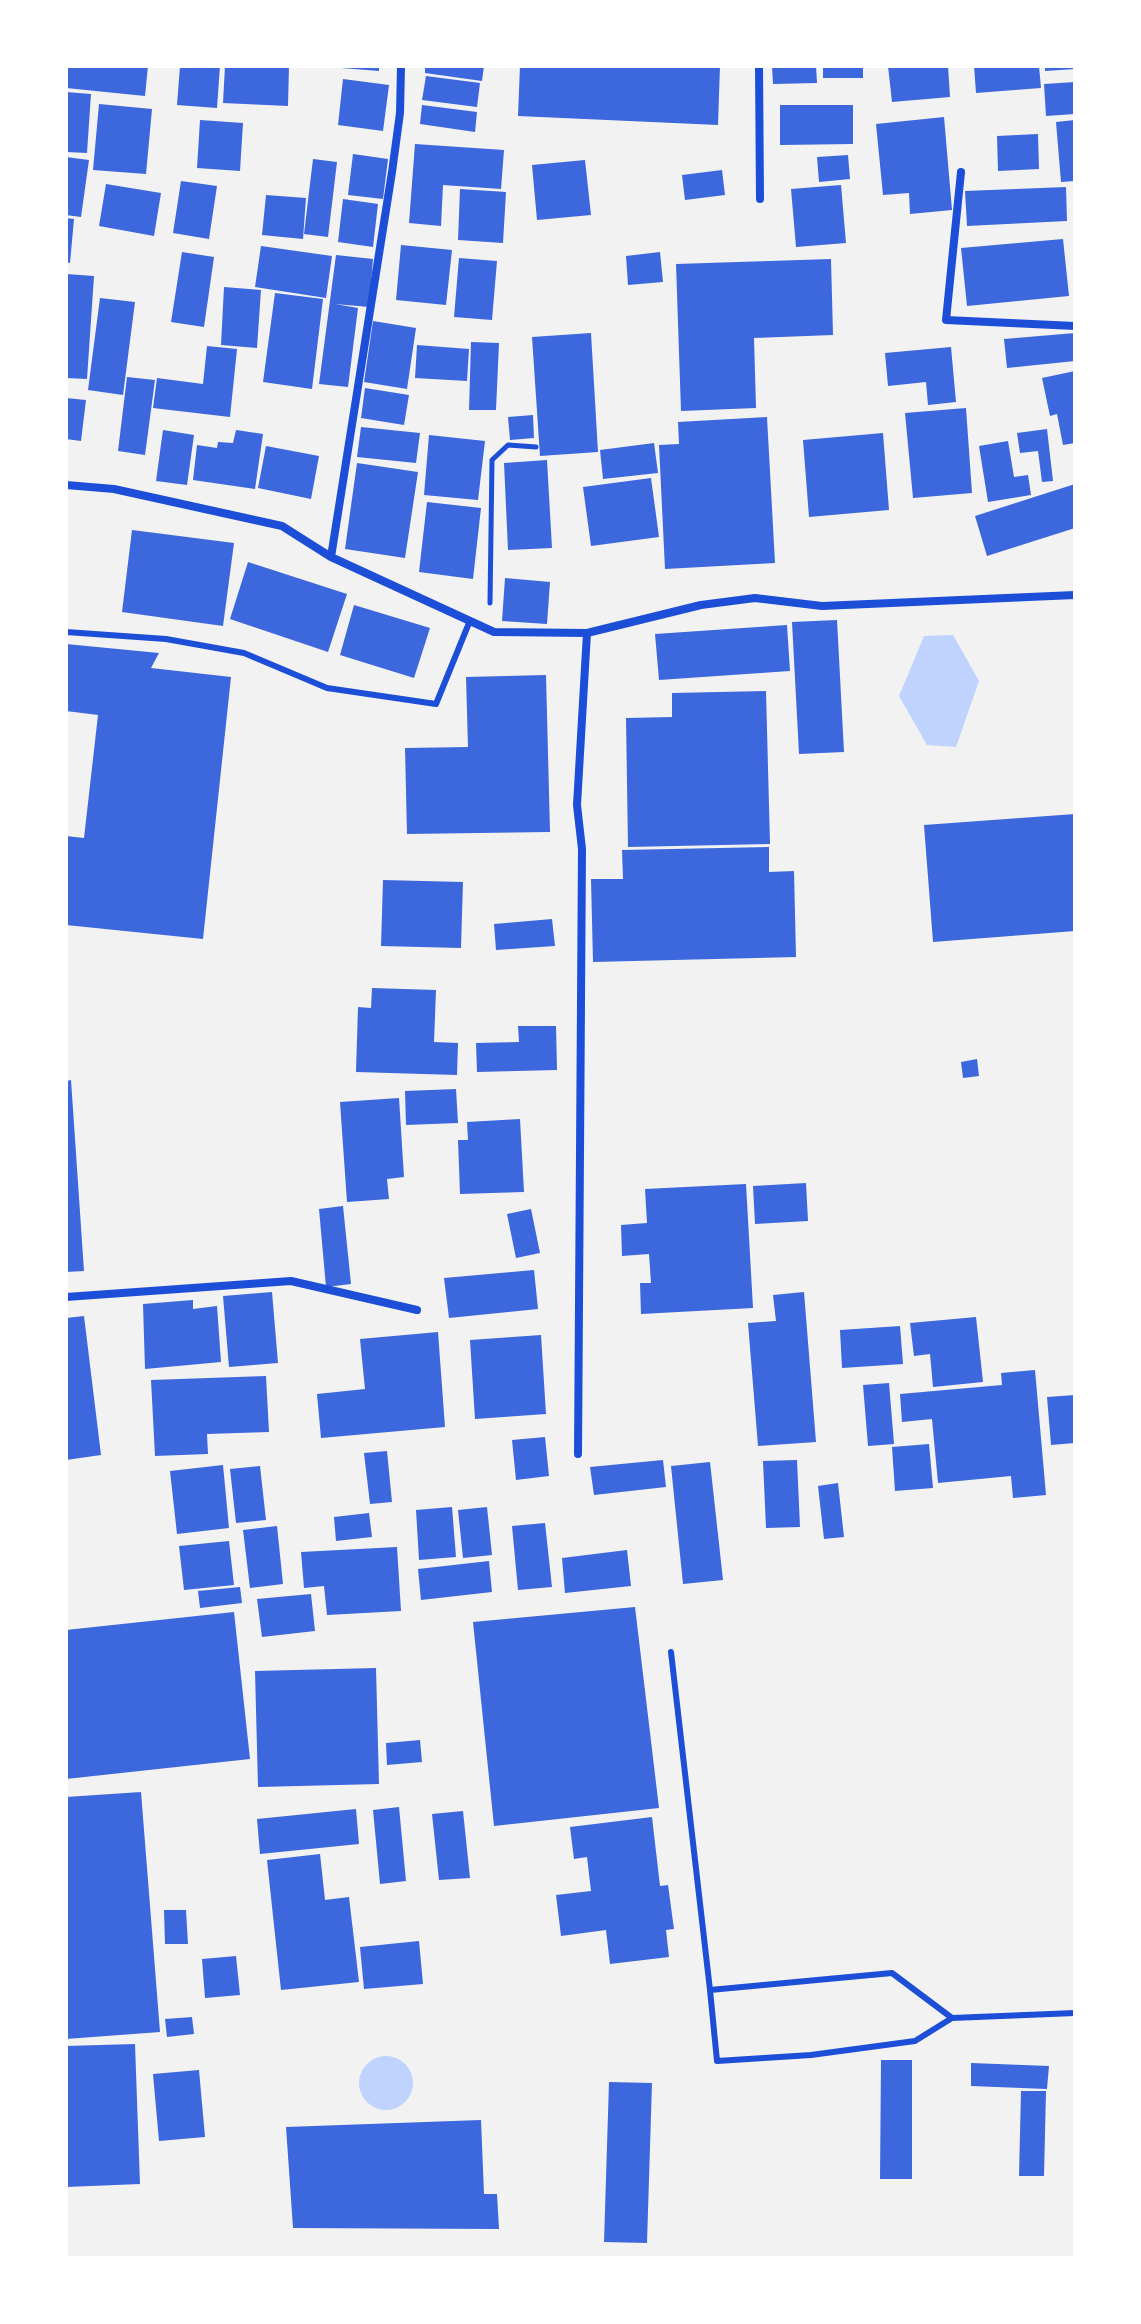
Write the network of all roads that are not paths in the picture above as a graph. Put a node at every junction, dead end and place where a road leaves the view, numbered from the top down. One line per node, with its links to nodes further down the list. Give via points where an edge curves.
1 (401, 66): 7 (street, via 392,172)
2 (759, 66): 4 (street)
3 (961, 172): 5 (street, via 946,320)
4 (760, 199)
5 (1075, 326)
6 (66, 485): 7 (street, via 114,489 282,526)
7 (331, 557): 9 (street)
8 (1075, 595): 11 (street, via 822,606 755,598 701,605)
9 (469, 623): 10 (lane, via 436,704 327,688 244,653 166,639); 11 (street, via 494,632)
10 (66, 632)
11 (587, 633): 14 (street, via 577,805 582,849)
12 (66, 1297): 13 (street, via 291,1281)
13 (417, 1310)
14 (578, 1454)
15 (671, 1652): 16 (lane)
16 (710, 1990): 18 (lane, via 892,1973); 18 (lane, via 717,2061 915,2041)
17 (1075, 2013): 18 (lane)
18 (952, 2018)

